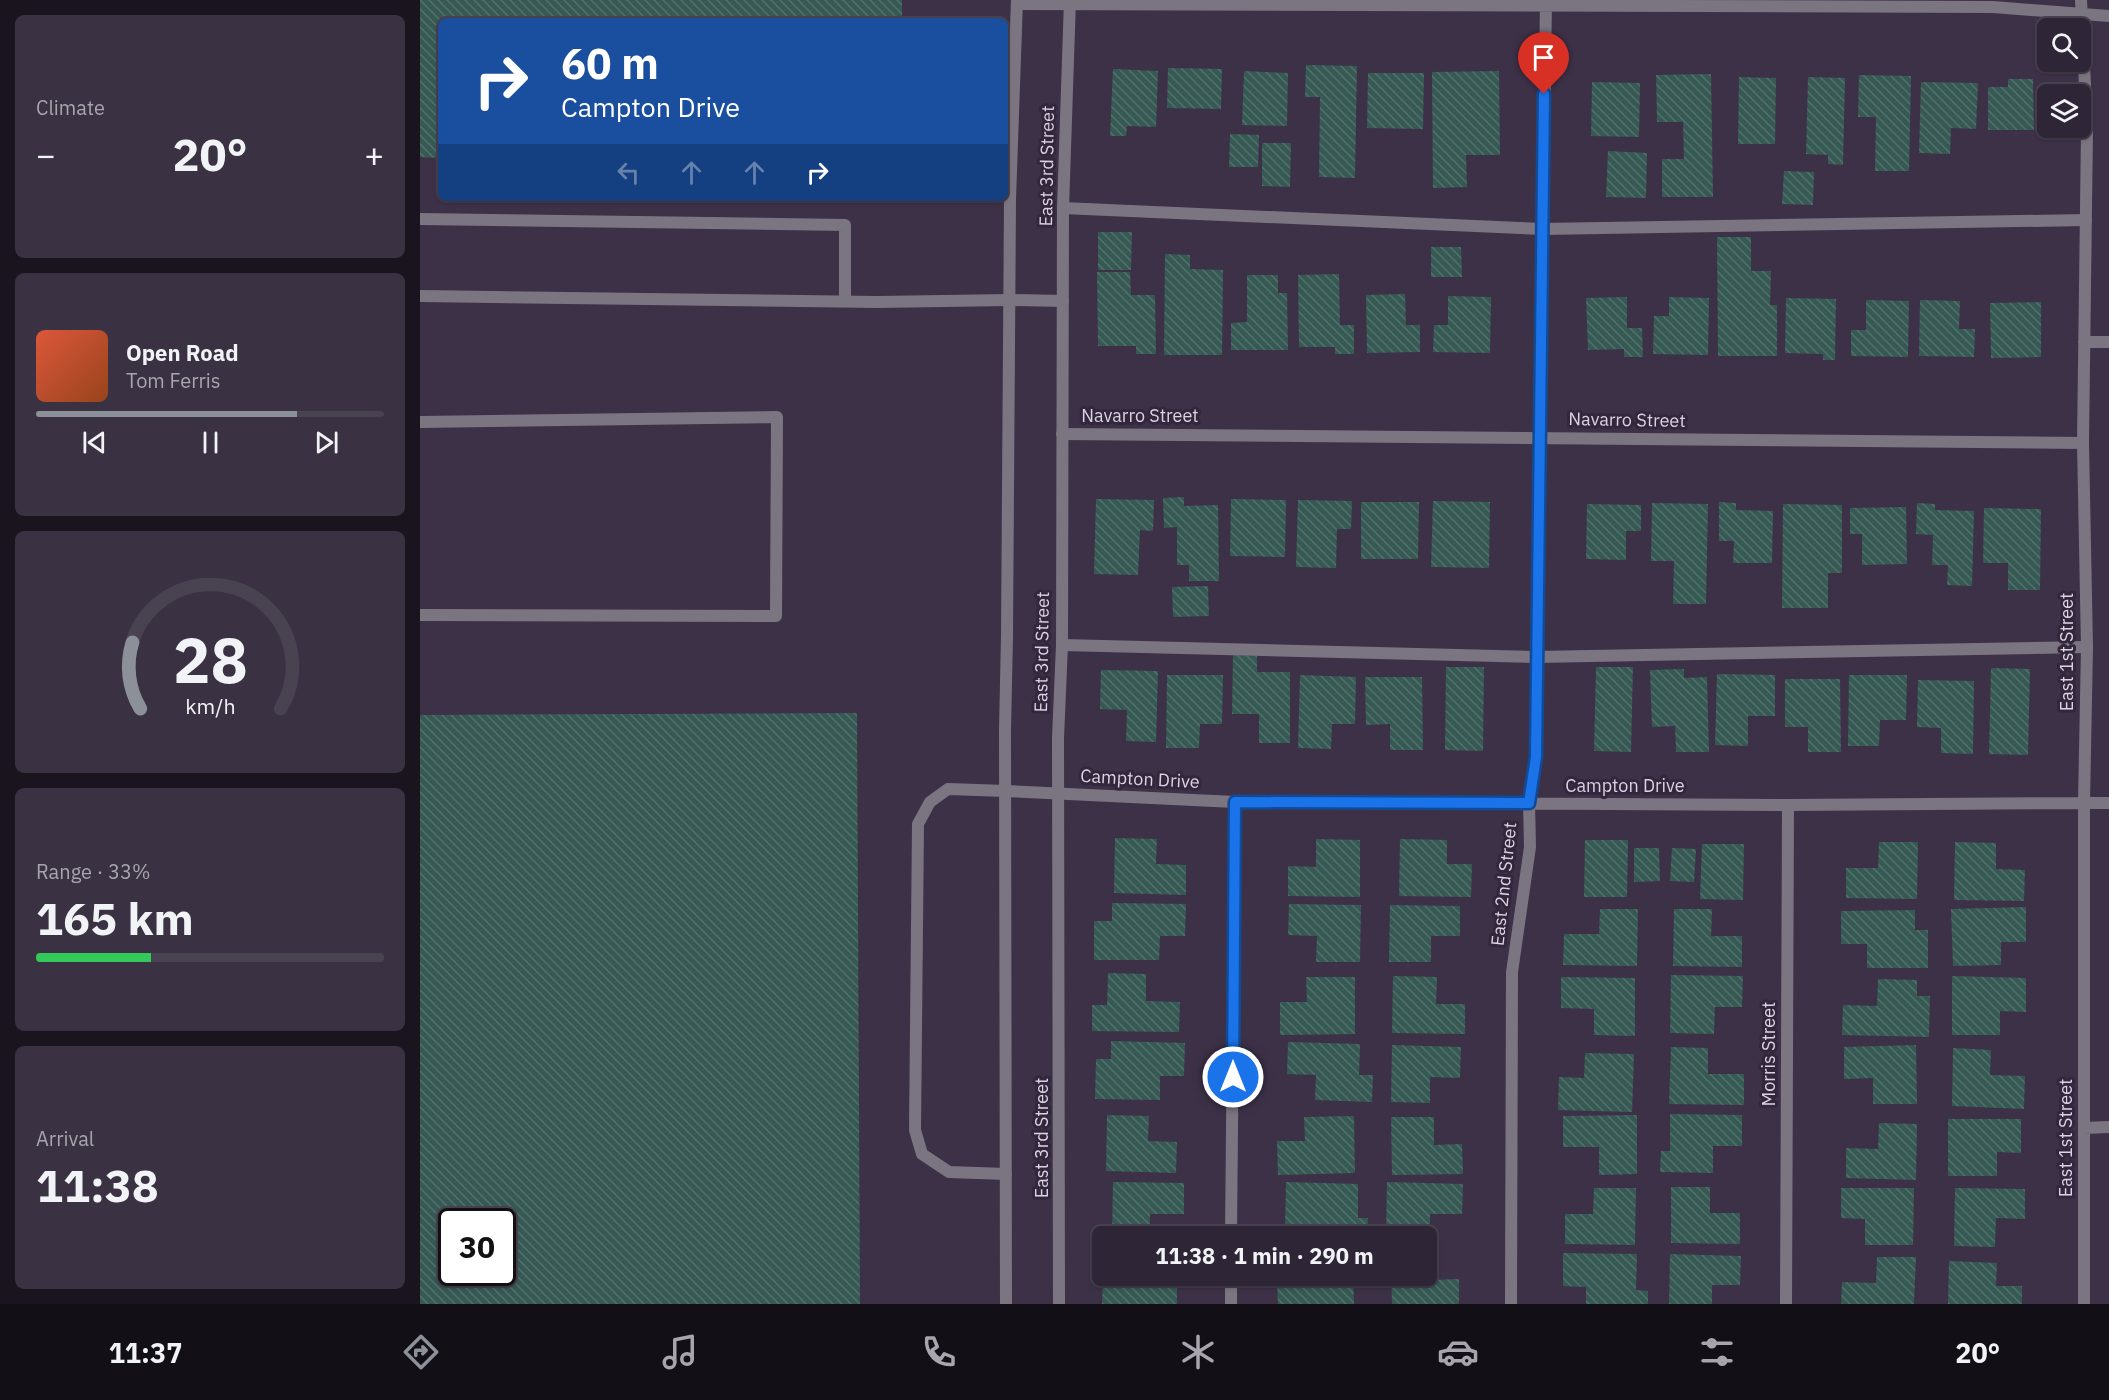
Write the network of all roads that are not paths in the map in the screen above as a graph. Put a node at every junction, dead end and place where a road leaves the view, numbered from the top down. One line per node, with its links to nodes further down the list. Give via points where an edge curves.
1 (2081, 0): 5 (street, East 1st Street)
2 (1017, 2): 3 (street); 12 (street, East 3rd Street)
3 (1070, 2): 4 (street); 7 (street, East 3rd Street)
4 (1546, 2): 5 (street, via 1993,7); 10 (street, East 2nd Street)
5 (2082, 15): 6 (street); 9 (street, East 1st Street)
6 (2109, 16)
7 (1064, 208): 10 (street); 14 (street, East 3rd Street)
8 (420, 219): 13 (street, via 845,225)
9 (2086, 220): 10 (street); 15 (street, East 1st Street)
10 (1542, 229): 19 (street, East 2nd Street)
11 (420, 296): 13 (street)
12 (1010, 300): 13 (street); 14 (street); 25 (street, East 3rd Street)
13 (845, 301)
14 (1064, 301): 18 (street, East 3rd Street)
15 (2084, 342): 16 (street); 20 (street, East 1st Street)
16 (2109, 342)
17 (420, 422): 21 (street, via 777,417 776,616)
18 (1062, 434): 19 (street, Navarro Street); 22 (street, East 3rd Street)
19 (1540, 437): 20 (street, Navarro Street); 24 (street, East 2nd Street)
20 (2083, 443): 23 (street, East 1st Street)
21 (420, 615)
22 (1062, 645): 24 (street); 26 (street, East 3rd Street)
23 (2086, 647): 24 (street); 29 (street, East 1st Street)
24 (1536, 657): 28 (street, East 2nd Street, via 1536,757)
25 (1006, 791): 26 (street, Campton Drive); 34 (street, East 3rd Street); 34 (street, Campton Drive, via 948,789 930,802 918,824 915,1130 922,1154 950,1172)
26 (1058, 794): 27 (street, Campton Drive); 38 (street, East 3rd Street)
27 (1235, 802): 28 (street, Campton Drive); 35 (street)
28 (1529, 803): 31 (street, Campton Drive); 40 (street, East 2nd Street, via 1530,847 1512,972)
29 (2084, 803): 30 (street, Campton Drive); 31 (street, Campton Drive); 33 (street, East 1st Street)
30 (2109, 803)
31 (1788, 805): 41 (street, Morris Street)
32 (2109, 1127): 33 (street)
33 (2084, 1128): 42 (street, East 1st Street)
34 (1006, 1174): 37 (street, East 3rd Street)
35 (1232, 1226)
36 (1231, 1286): 39 (street)
37 (1006, 1304)
38 (1059, 1304)
39 (1231, 1304)
40 (1511, 1304)
41 (1786, 1304)
42 (2084, 1304)

